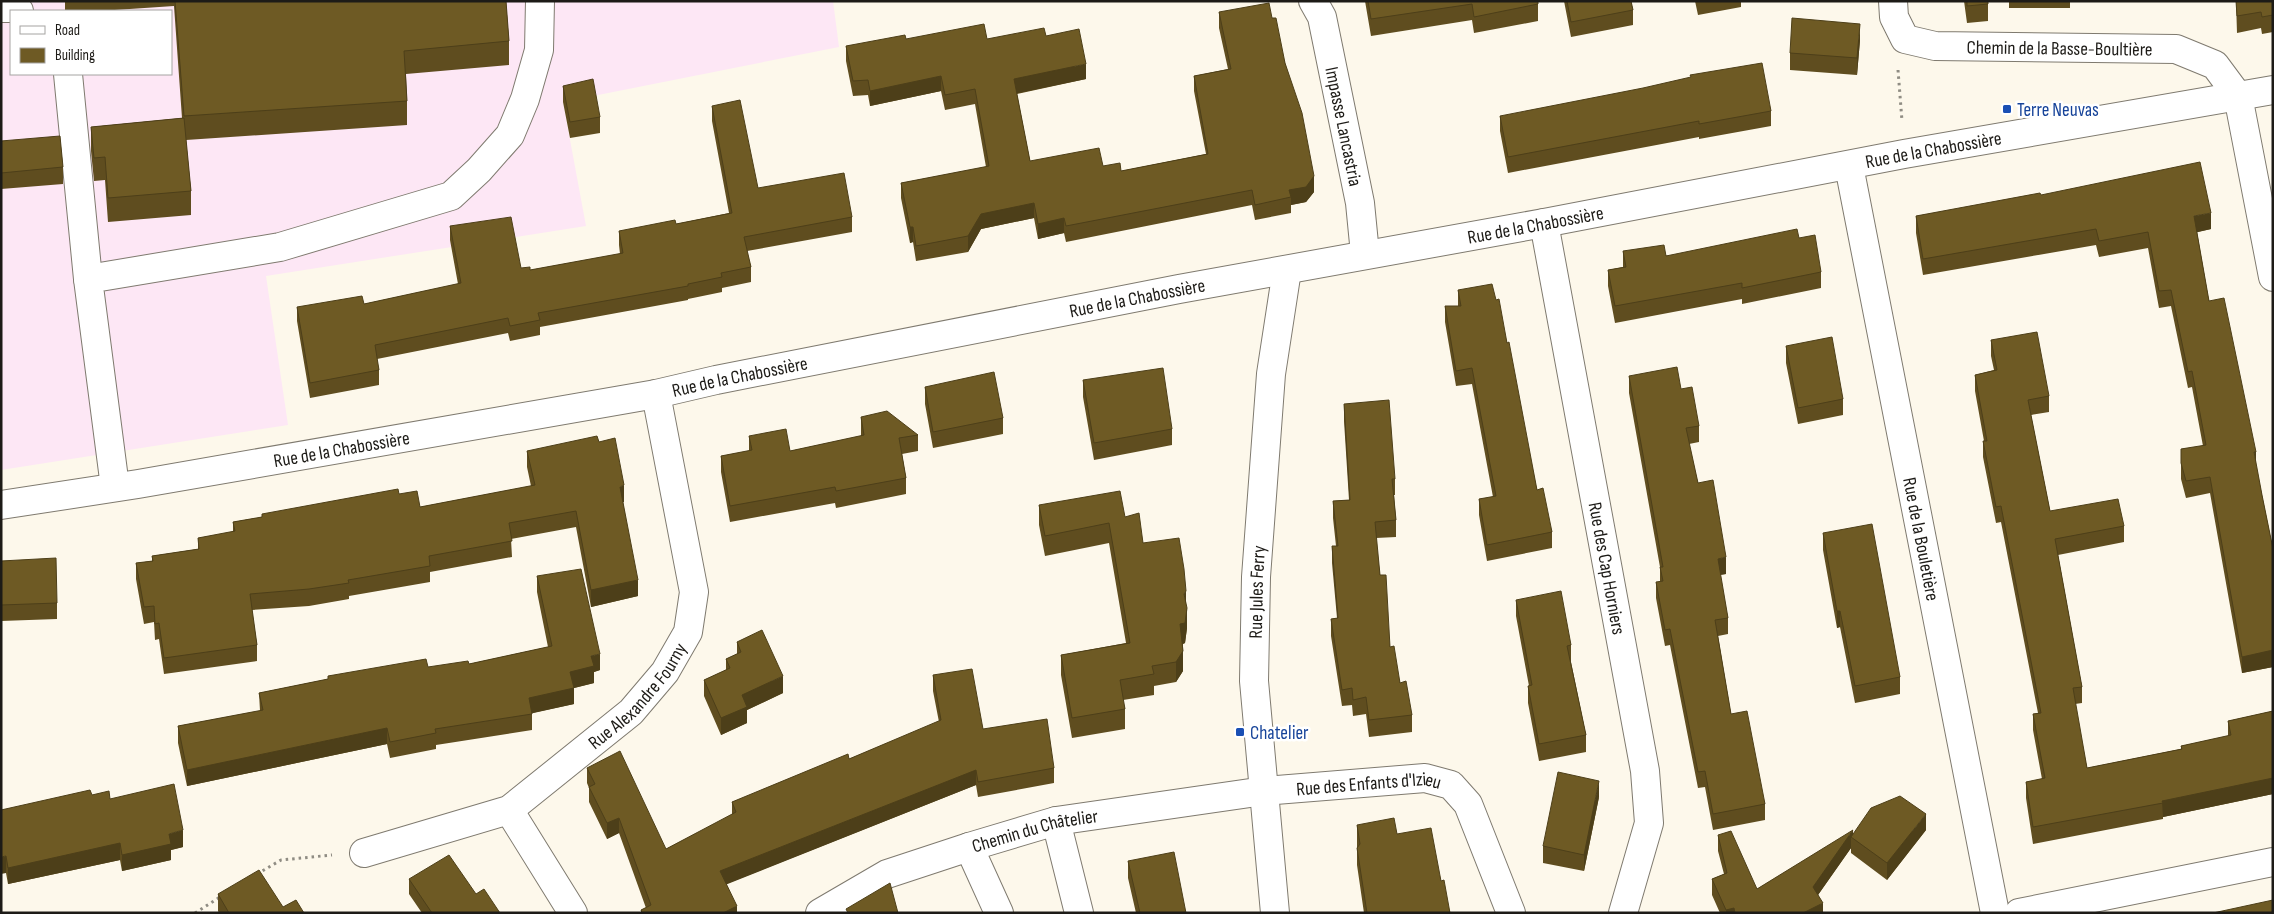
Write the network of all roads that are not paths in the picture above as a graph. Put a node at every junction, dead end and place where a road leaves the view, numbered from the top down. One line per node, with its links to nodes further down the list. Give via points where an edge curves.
1 (540, 1): 14 (street, via 539,50 525,99 510,135 451,196 280,247)
2 (1314, 1): 11 (street, Impasse Lancastria, via 1322,17 1360,203)
3 (1893, 1): 8 (street, Chemin de la Basse-Boultière, via 1894,17 1906,38 1934,46 2176,49 2215,65)
4 (1, 8): 5 (street)
5 (18, 10)
6 (68, 75): 14 (street)
7 (2273, 90): 8 (street, Rue de la Chabossière)
8 (2238, 96): 9 (street, Rue de la Chabossière); 13 (street)
9 (1849, 166): 10 (street, Rue de la Chabossière); 31 (street, Rue de la Bouletière)
10 (1544, 223): 11 (street, Rue de la Chabossière); 30 (street, Rue des Cap Horniers, via 1645,772 1649,823)
11 (1365, 254): 12 (street, Rue de la Chabossière)
12 (1288, 270): 15 (street, Rue de la Chabossière, via 1178,289); 18 (street, Rue Jules Ferry, via 1272,374 1256,577 1254,681)
13 (2273, 277)
14 (88, 280): 16 (street)
15 (656, 394): 16 (street, Rue de la Chabossière); 19 (street, Rue Alexandre Fourny, via 694,592 688,632 665,672 630,712)
16 (114, 487): 17 (street, Rue de la Chabossière)
17 (1, 505)
18 (1264, 791): 20 (street, Chemin du Châtelier); 28 (street, Rue Jules Ferry); 29 (street, Rue des Enfants d'Izieu, via 1425,778 1451,785 1468,804)
19 (508, 810): 22 (street, Rue Alexandre Fourny); 24 (street)
20 (1056, 821): 21 (street, Chemin du Châtelier); 27 (street)
21 (969, 846): 25 (street, Chemin du Châtelier, via 886,874); 26 (street)
22 (364, 852)
23 (2273, 862): 32 (street)
24 (573, 913)
25 (820, 913)
26 (999, 913)
27 (1079, 913)
28 (1275, 913)
29 (1511, 913)
30 (1623, 913)
31 (1995, 913)
32 (2019, 913)

